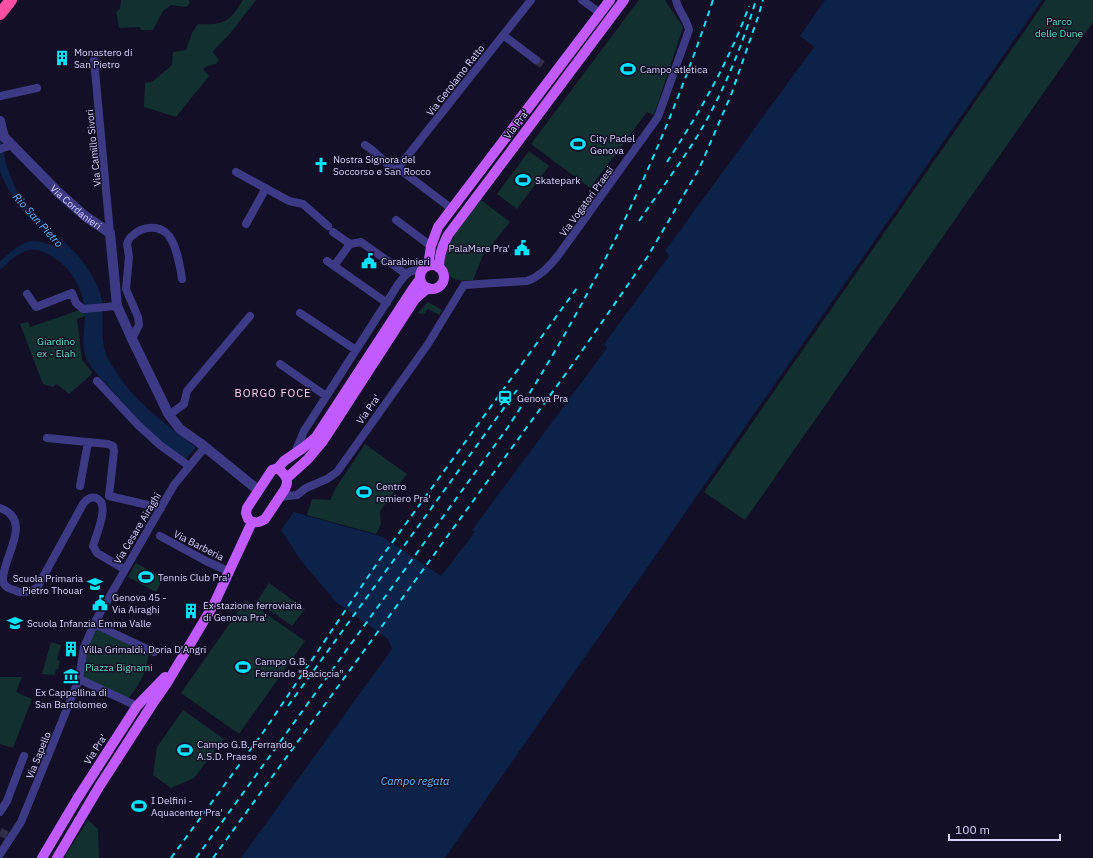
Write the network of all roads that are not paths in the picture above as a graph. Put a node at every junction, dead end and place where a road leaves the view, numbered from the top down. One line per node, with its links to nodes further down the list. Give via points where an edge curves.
1 (11, 0): 7 (highway)
2 (531, 0): 9 (street, Via Gerolamo Ratto)
3 (582, 0): 8 (street)
4 (610, 0): 8 (main road, Via Pra')
5 (624, 0): 27 (main road, Via Pra', via 448,235 443,244)
6 (676, 0): 31 (street, Via Vogatori Praesi, via 689,30 658,117 567,244 544,272 534,278)
7 (1, 13)
8 (600, 13): 20 (main road, Via Pra')
9 (503, 35): 11 (street); 17 (street, Via Gerolamo Ratto)
10 (94, 60): 23 (street, Via Camillo Sivori)
11 (536, 60)
12 (37, 88): 13 (street)
13 (0, 96)
14 (0, 121): 16 (street, Via Cordanieri)
15 (365, 145): 17 (street)
16 (5, 147): 23 (street, Via Cordanieri, via 85,216)
17 (396, 169): 20 (street)
18 (236, 172): 19 (street)
19 (266, 188): 22 (street); 24 (street, via 289,201 303,204)
20 (452, 209): 25 (main road, Via Pra', via 438,227)
21 (396, 220): 25 (street)
22 (246, 224)
23 (110, 233): 35 (street, Via Cordanieri)
24 (350, 244): 28 (street, via 361,242); 34 (street, via 333,265)
25 (431, 246): 26 (main road, Via Pra')
26 (426, 267): 27 (main road); 28 (street); 30 (main road)
27 (439, 268): 32 (main road, via 443,276 441,284 434,289)
28 (406, 274): 34 (street)
29 (182, 279): 38 (street, via 170,237 160,230 149,227 132,236 127,244 129,257 126,289 139,325)
30 (420, 279): 32 (main road); 47 (main road, via 316,437)
31 (464, 285): 53 (street, Via Pra', via 428,344 337,472)
32 (428, 288): 50 (main road, Via Pra', via 415,299 323,441)
33 (27, 294): 35 (street, via 36,307 72,293 76,303 83,309)
34 (387, 303): 39 (street)
35 (117, 306): 38 (street, Via Cordanieri)
36 (300, 313): 39 (street)
37 (250, 316): 43 (street, via 187,391 184,404)
38 (132, 340): 43 (street, Via Cordanieri)
39 (356, 350): 42 (street)
40 (280, 364): 42 (street)
41 (97, 381): 48 (street, via 138,425)
42 (326, 396): 47 (street, via 304,431)
43 (169, 415): 46 (street, Via Cordanieri, via 180,429)
44 (47, 438): 45 (street)
45 (88, 442): 51 (street); 56 (street, via 113,446 109,496)
46 (205, 447): 48 (street, Via Cesare Airaghi); 52 (street, Via Cordanieri)
47 (294, 455): 49 (main road)
48 (189, 466): 56 (street, Via Cesare Airaghi)
49 (278, 468): 50 (main road); 52 (main road, via 272,470)
50 (287, 481): 53 (street, via 296,490); 54 (main road, Via Pra')
51 (80, 486)
52 (258, 490): 57 (main road, via 247,508 248,520)
53 (302, 491): 54 (street, Via Pra')
54 (280, 497): 57 (main road, Via Pra', via 265,519)
55 (0, 508): 61 (street, via 14,517 16,526 15,538)
56 (161, 508): 59 (street, Via Cesare Airaghi)
57 (252, 522): 60 (main road, Via Pra')
58 (160, 536): 60 (street, Via Barberia)
59 (124, 569): 61 (street, via 94,549 103,511 103,504 94,497 87,499 83,504 37,588 17,592); 62 (street, Via Cesare Airaghi)
60 (230, 572): 64 (main road, Via Pra')
61 (1, 584)
62 (94, 624): 63 (street); 65 (street, Via Cesare Airaghi, via 84,647)
63 (154, 652)
64 (179, 663): 66 (main road, Via Pra'); 67 (main road, Via Pra')
65 (79, 679): 66 (street); 70 (street, Via Sapello, via 23,818 9,836)
66 (137, 706): 67 (street); 71 (main road, Via Pra')
67 (147, 712): 72 (main road, Via Pra')
68 (24, 756): 69 (street, Via Sapello, via 7,801)
69 (1, 808)
70 (0, 854)
71 (42, 858)
72 (57, 858)

